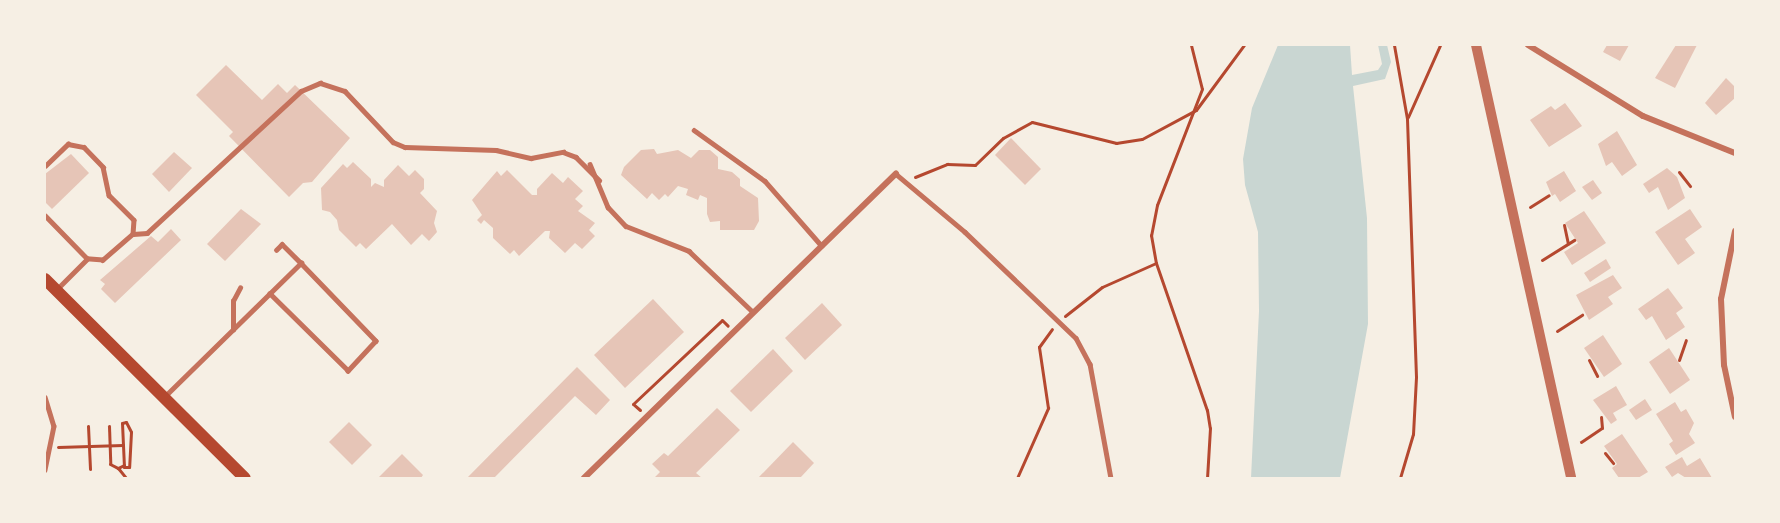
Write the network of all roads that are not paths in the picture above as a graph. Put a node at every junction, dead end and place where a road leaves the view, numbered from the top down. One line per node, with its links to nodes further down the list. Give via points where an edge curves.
1 (1476, 45): 29 (street)
2 (1528, 45): 4 (street, via 1643,116)
3 (694, 130): 12 (lane, via 765,181)
4 (1735, 153)
5 (590, 164): 8 (lane)
6 (45, 166): 11 (lane, via 68,144 84,147 103,166 109,195 134,220)
7 (896, 174): 12 (street); 28 (lane, via 965,232 1076,338 1089,364)
8 (599, 180): 11 (lane, via 576,157 563,152 531,158 496,150 405,147 393,142 345,91 320,83 301,91 147,233); 20 (lane, via 608,207 626,226 689,251)
9 (45, 216): 14 (lane)
10 (1735, 231): 24 (street, via 1720,299 1724,364)
11 (133, 234): 14 (lane, via 103,260)
12 (822, 246): 20 (street)
13 (276, 250): 15 (lane, via 282,244)
14 (87, 260): 18 (lane)
15 (300, 263): 19 (lane); 19 (lane, via 376,341 348,370)
16 (45, 279): 18 (main road)
17 (240, 288): 21 (lane, via 233,301)
18 (56, 290): 23 (main road)
19 (270, 294): 21 (lane)
20 (753, 312): 27 (street)
21 (233, 330): 23 (lane)
22 (45, 397): 25 (lane, via 54,426)
23 (164, 397): 26 (main road)
24 (1735, 417)
25 (45, 470)
26 (245, 478)
27 (584, 478)
28 (1111, 478)
29 (1571, 478)

